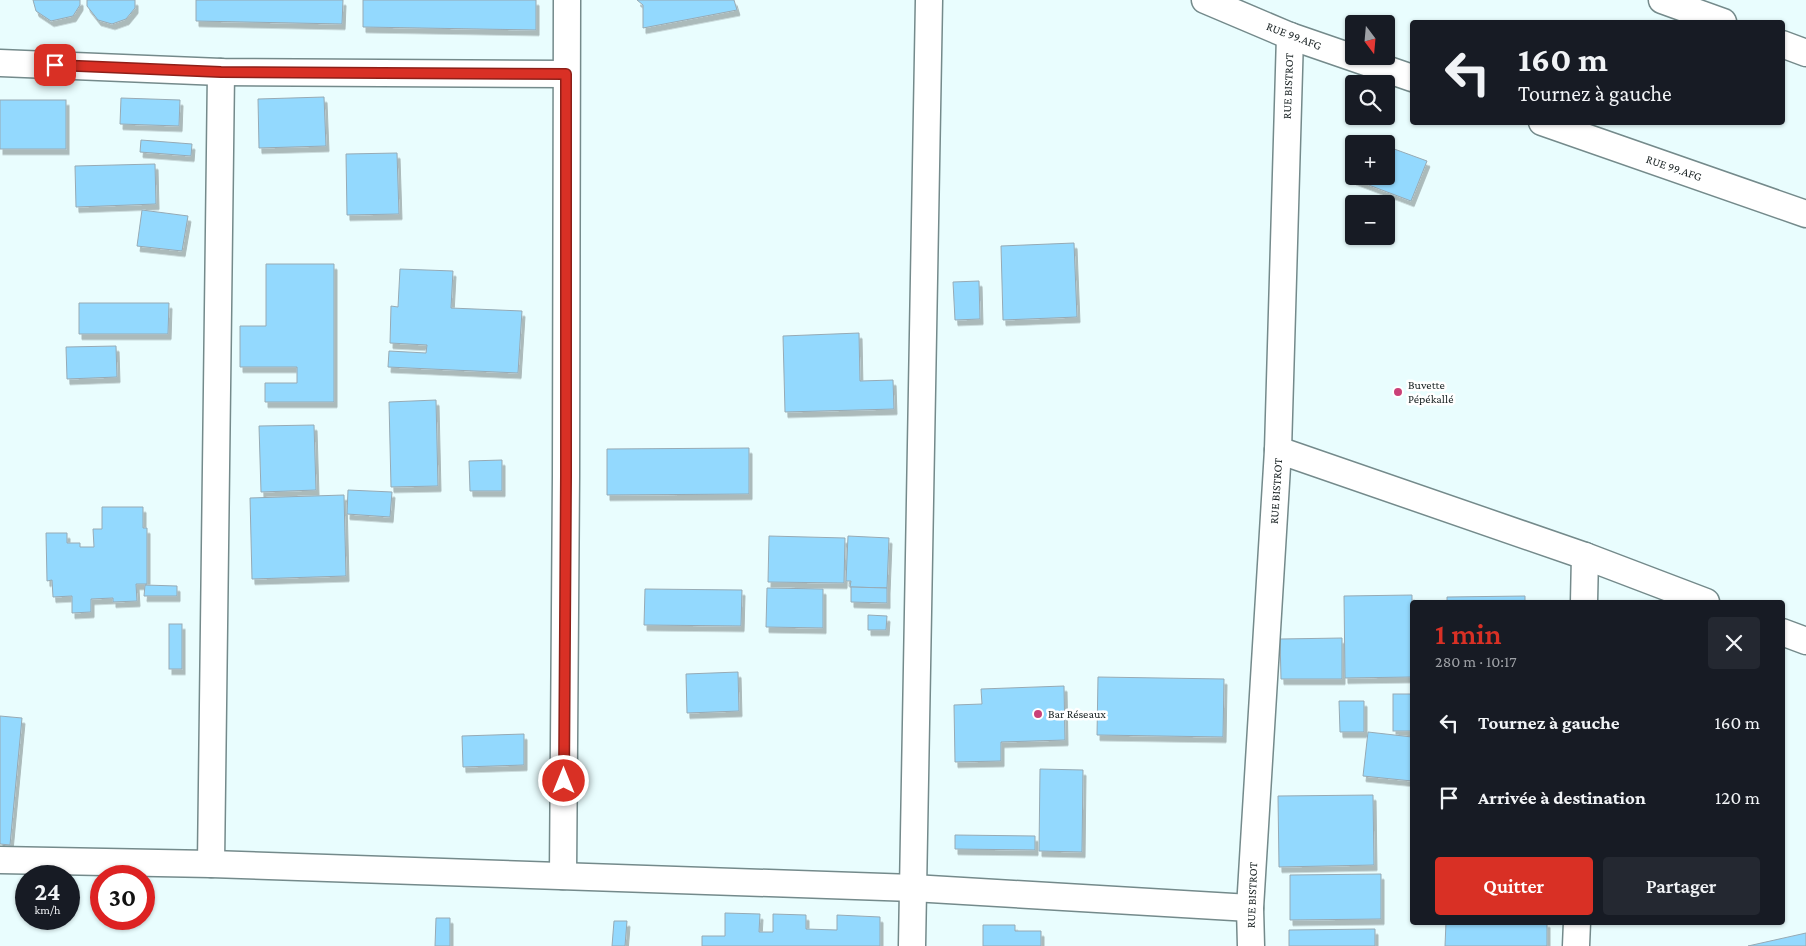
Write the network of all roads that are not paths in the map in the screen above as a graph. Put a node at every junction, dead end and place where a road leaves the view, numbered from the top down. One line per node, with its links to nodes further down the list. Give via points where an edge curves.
1 (567, 0): 11 (street)
2 (929, 0): 24 (street)
3 (1205, 0): 6 (street, RUE 99.AFG)
4 (1662, 0): 5 (street)
5 (1717, 20)
6 (1290, 36): 12 (street, RUE 99.AFG); 15 (street, RUE BISTROT)
7 (1785, 45): 8 (street)
8 (1806, 53)
9 (0, 63): 10 (street)
10 (221, 72): 11 (street); 22 (street)
11 (566, 74): 23 (street)
12 (1410, 77)
13 (1551, 125): 14 (street, RUE 99.AFG)
14 (1806, 214)
15 (1278, 450): 16 (street); 25 (street, RUE BISTROT)
16 (1585, 556): 17 (street); 18 (street)
17 (1584, 600)
18 (1701, 600)
19 (1785, 633): 20 (street)
20 (1806, 641)
21 (0, 860): 22 (street)
22 (211, 864): 23 (street)
23 (563, 876): 24 (street)
24 (913, 888): 25 (street); 27 (street)
25 (1250, 908): 28 (street, RUE BISTROT)
26 (1576, 925): 29 (street)
27 (912, 946)
28 (1251, 946)
29 (1576, 946)

